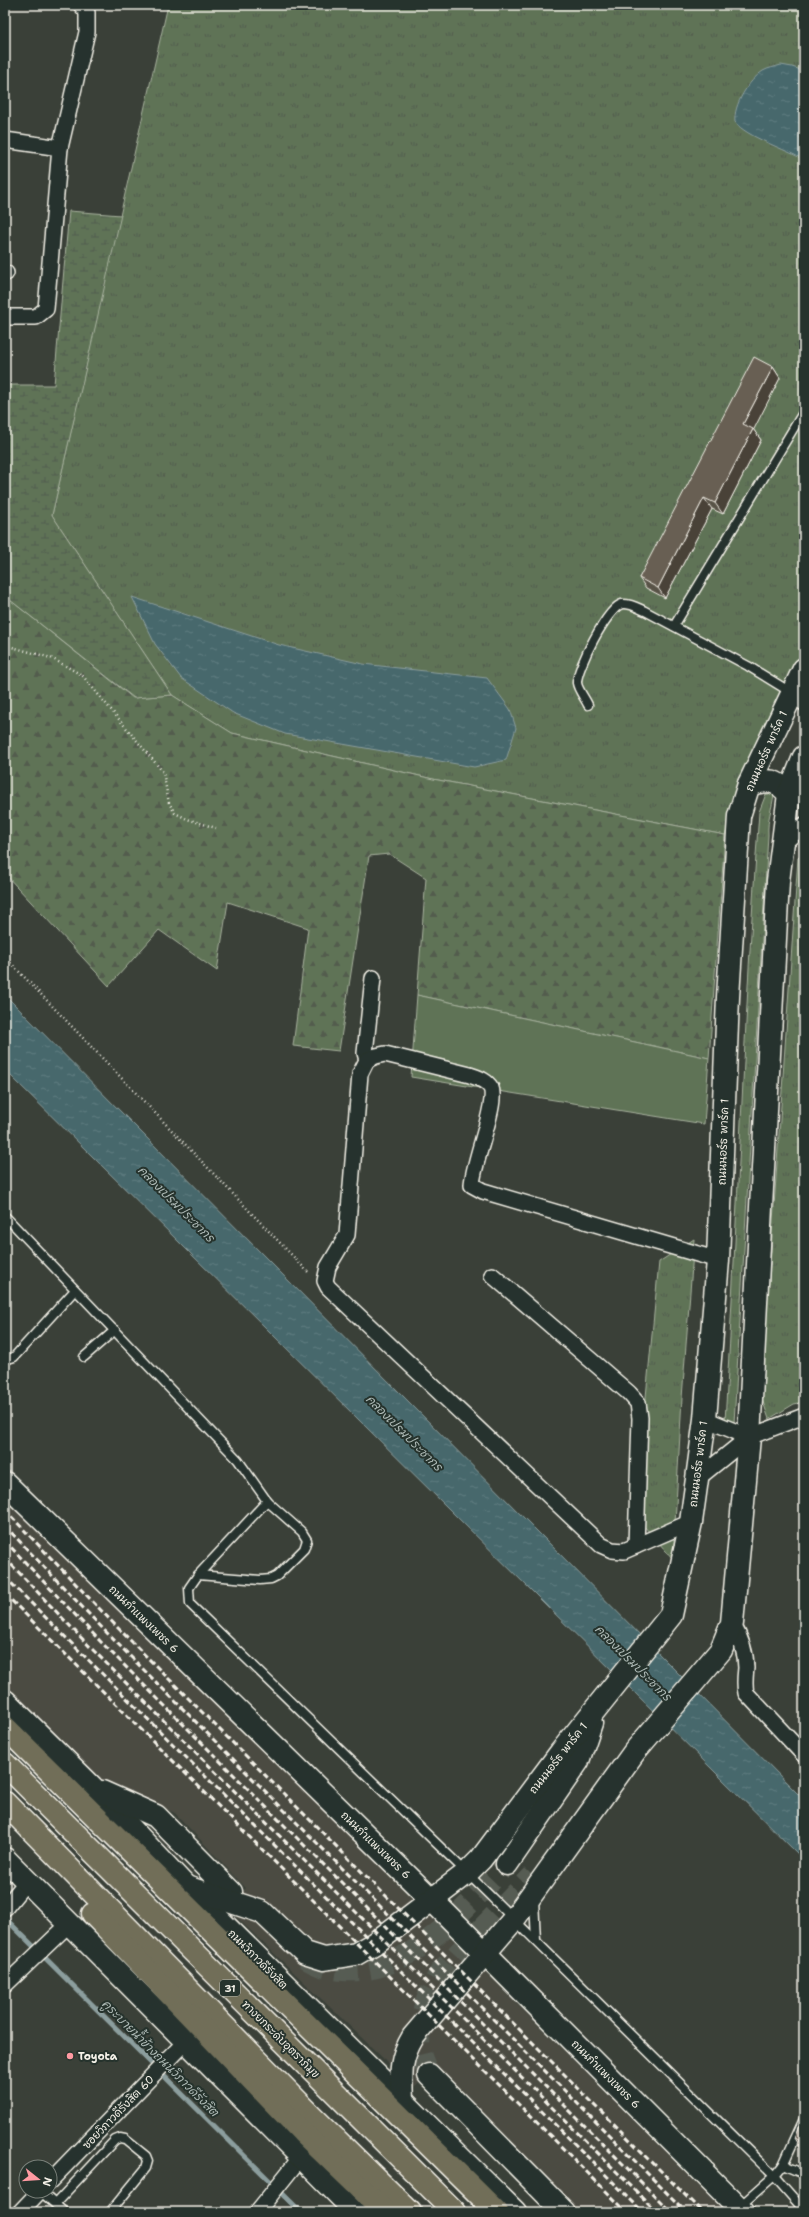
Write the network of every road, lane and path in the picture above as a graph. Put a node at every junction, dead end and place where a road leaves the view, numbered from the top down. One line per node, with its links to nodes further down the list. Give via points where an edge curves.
1 (81, 5): 3 (street, via 86,12 87,32)
2 (5, 140): 3 (street)
3 (60, 148): 4 (street, via 46,309 36,318)
4 (5, 317)
5 (804, 411): 6 (lane)
6 (674, 626): 9 (lane, via 766,676); 10 (lane, via 632,604 621,604 611,610 578,674 577,684)
7 (5, 645): 15 (path, via 51,658 82,675 164,772 169,803 175,813)
8 (804, 669): 9 (main road, ถนนนอร์ธ พาร์ค 1)
9 (798, 698): 12 (main road, ถนนนอร์ธ พาร์ค 1)
10 (588, 705)
11 (804, 757): 13 (main road)
12 (749, 784): 13 (main road, via 768,780 780,783); 21 (main road, ถนนนอร์ธ พาร์ค 1, via 739,816 736,852)
13 (789, 794): 16 (main road)
14 (804, 825): 16 (street)
15 (216, 828)
16 (782, 845): 30 (main road)
17 (5, 957): 23 (path, via 311,1275)
18 (373, 978): 19 (street, via 365,1053)
19 (367, 1060): 21 (street, via 385,1054 470,1075 483,1080 490,1088 493,1103 472,1172 472,1185 483,1191); 23 (street, via 360,1074 347,1235 328,1267)
20 (5, 1216): 24 (lane)
21 (718, 1260): 29 (main road, ถนนนอร์ธ พาร์ค 1)
22 (492, 1275): 35 (street, via 629,1392 638,1403 640,1418)
23 (325, 1281): 35 (street, via 328,1287 601,1545 612,1550 624,1551)
24 (75, 1290): 25 (lane); 27 (lane, via 14,1357)
25 (114, 1330): 26 (lane); 33 (lane, via 238,1460)
26 (84, 1357)
27 (5, 1360)
28 (804, 1416): 30 (street)
29 (704, 1418): 30 (street); 31 (main road, ถนนนอร์ธ พาร์ค 1)
30 (749, 1437): 31 (street); 37 (main road)
31 (697, 1479): 34 (main road, ถนนนอร์ธ พาร์ค 1)
32 (5, 1483): 53 (main road, ถนนกำแพงเพชร 6)
33 (267, 1501): 36 (lane); 36 (lane, via 302,1532 307,1540 304,1549 271,1579)
34 (691, 1522): 35 (street); 39 (main road, ถนนนอร์ธ พาร์ค 1, via 671,1615)
35 (636, 1546)
36 (198, 1575): 48 (lane, via 189,1588 190,1604)
37 (732, 1623): 41 (street, via 745,1649 746,1693); 50 (main road, via 721,1650 635,1751)
38 (5, 1701): 43 (main road, ถนนวิภาวดีรังสิต)
39 (594, 1713): 47 (main road, via 578,1761); 48 (main road, ถนนนอร์ธ พาร์ค 1, via 561,1752 481,1859)
40 (5, 1726): 82 (highway, ถนนวิภาวดีรังสิต / 31)
41 (804, 1755)
42 (5, 1764): 81 (highway, ทางยกระดับอุตราภิมุข / 31)
43 (92, 1787): 51 (main road, ถนนวิภาวดีรังสิต); 52 (main road, via 156,1816)
44 (5, 1803): 80 (highway, via 312,2116)
45 (5, 1823): 79 (highway, via 302,2132)
46 (5, 1859): 49 (main road)
47 (507, 1864)
48 (467, 1873): 53 (main road, ถนนนอร์ธ พาร์ค 1); 55 (lane)
49 (27, 1881): 54 (street); 56 (main road)
50 (533, 1884): 55 (main road); 57 (lane)
51 (186, 1887): 53 (main road, ถนนนอร์ธ พาร์ค 1, via 262,1912 305,1952 324,1959 356,1954 375,1943); 62 (main road, ถนนวิภาวดีรังสิต)
52 (231, 1892)
53 (431, 1899): 58 (main road, ถนนกำแพงเพชร 6)
54 (8, 1904)
55 (514, 1920): 57 (lane); 58 (main road)
56 (70, 1923): 59 (street); 60 (main road)
57 (536, 1941): 68 (lane)
58 (486, 1953): 62 (main road, via 405,2050 401,2065); 72 (main road, ถนนกำแพงเพชร 6)
59 (5, 1985)
60 (186, 2041): 64 (main road); 66 (street, ซอยวิภาวดีรังสิต 60)
61 (428, 2075): 84 (main road)
62 (402, 2101): 83 (main road, ถนนวิภาวดีรังสิต)
63 (804, 2119): 65 (lane)
64 (301, 2156): 77 (street); 78 (main road)
65 (783, 2165): 67 (lane); 68 (lane)
66 (58, 2173)
67 (804, 2174)
68 (774, 2176): 72 (lane); 73 (lane)
69 (32, 2199): 74 (street)
70 (49, 2199): 71 (lane)
71 (55, 2204): 75 (lane); 76 (lane, via 115,2140 126,2139 146,2156 148,2161 146,2168)
72 (740, 2210)
73 (804, 2210)
74 (20, 2212)
75 (63, 2212)
76 (110, 2212)
77 (257, 2212)
78 (356, 2212)
79 (385, 2212)
80 (410, 2212)
81 (455, 2212)
82 (497, 2212)
83 (515, 2212)
84 (564, 2212)

